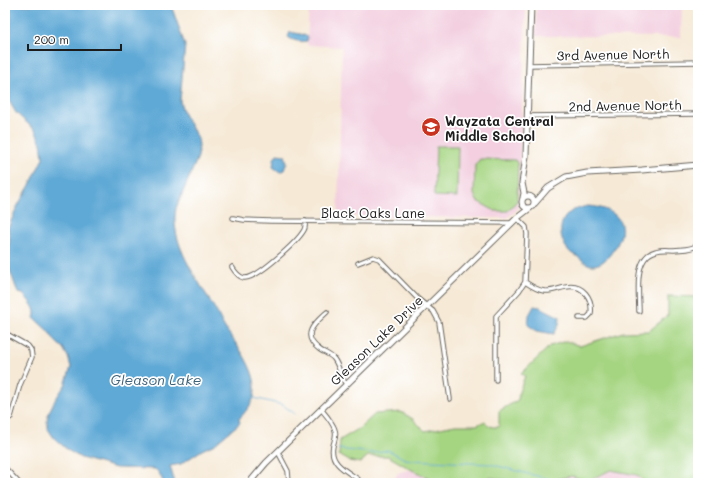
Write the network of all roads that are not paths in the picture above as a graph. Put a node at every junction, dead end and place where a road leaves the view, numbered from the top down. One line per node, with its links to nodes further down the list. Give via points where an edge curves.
1 (531, 5): 3 (main road)
2 (698, 62): 3 (street, 3rd Avenue North)
3 (529, 65): 5 (main road)
4 (698, 114): 5 (street, 2nd Avenue North)
5 (527, 116): 7 (main road)
6 (698, 164): 8 (main road, via 577,174 557,182)
7 (525, 198): 8 (main road); 9 (main road, via 522,203)
8 (534, 201): 10 (main road, Gleason Lake Drive, via 534,206)
9 (524, 206): 10 (main road); 12 (main road, Gleason Lake Drive)
10 (530, 208): 12 (main road, Gleason Lake Drive)
11 (234, 218): 13 (street, Black Oaks Lane)
12 (517, 219): 13 (street, Black Oaks Lane); 17 (street, via 526,227 527,234); 18 (main road, Gleason Lake Drive)
13 (305, 221): 16 (street, via 304,232 295,242 256,275 244,278)
14 (698, 245): 19 (street, via 686,249 652,252 644,258 639,272)
15 (358, 263): 18 (street, via 373,257 379,258 418,299)
16 (232, 268)
17 (525, 282): 21 (street, via 544,291 568,286 583,290 590,298 591,314 587,318); 23 (street, via 496,316)
18 (428, 305): 24 (main road, Gleason Lake Drive); 25 (street, via 439,322)
19 (639, 311)
20 (327, 312): 24 (street, via 313,325 310,336 314,344 334,359)
21 (579, 318)
22 (5, 333): 27 (street, via 28,346 32,357 20,385 13,413)
23 (496, 380)
24 (346, 384): 26 (main road, Gleason Lake Drive)
25 (450, 399)
26 (321, 409): 28 (main road, Gleason Lake Drive); 30 (street, via 335,430 332,451 334,459 339,466)
27 (5, 421)
28 (278, 452): 32 (main road, Gleason Lake Drive); 33 (street, via 288,471)
29 (5, 468): 31 (street)
30 (358, 479)
31 (19, 483)
32 (249, 483)
33 (289, 483)

